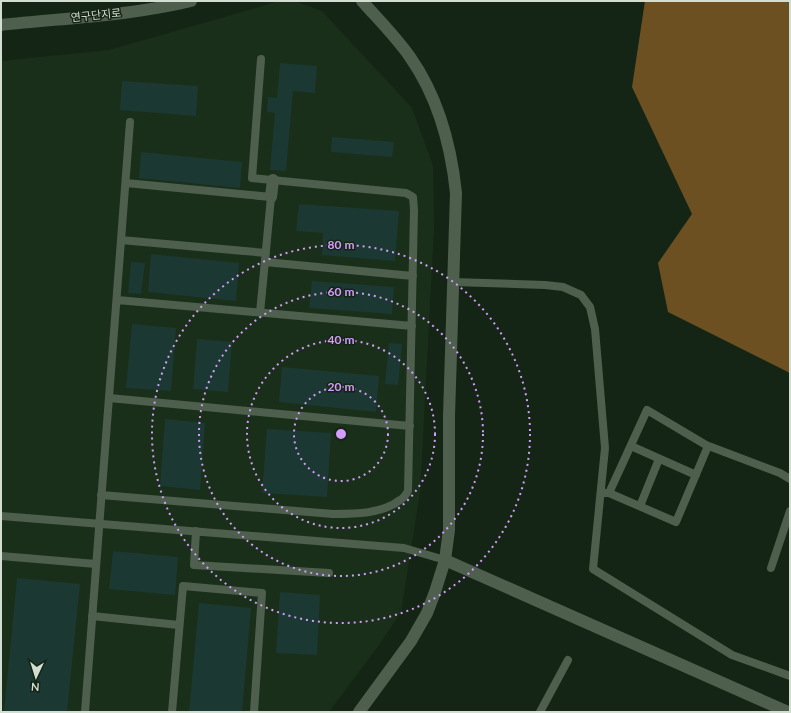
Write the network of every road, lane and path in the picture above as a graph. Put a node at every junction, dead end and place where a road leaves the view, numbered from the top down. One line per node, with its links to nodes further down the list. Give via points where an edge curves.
1 (190, 1): 3 (street, 연구단지로, via 117,13)
2 (362, 1): 13 (street, via 410,58 430,92 447,138 456,192)
3 (1, 25)
4 (262, 59): 6 (lane, via 252,178)
5 (130, 122): 7 (lane)
6 (273, 180): 8 (street); 12 (lane, via 406,193 413,197)
7 (126, 183): 8 (lane); 9 (lane)
8 (271, 197): 10 (lane)
9 (121, 240): 10 (lane); 14 (lane)
10 (266, 253): 11 (lane)
11 (265, 262): 12 (lane); 15 (lane)
12 (413, 276): 16 (lane)
13 (452, 282): 24 (lane, via 545,285 563,287 581,295 590,308 595,329 605,448); 32 (street, via 449,530)
14 (117, 300): 15 (lane); 17 (lane)
15 (260, 312): 16 (lane)
16 (412, 326): 18 (lane)
17 (109, 398): 18 (lane); 25 (lane)
18 (410, 426): 25 (lane, via 408,491 402,500 384,508 355,514 333,514)
19 (631, 446): 20 (lane, via 647,410); 21 (lane); 24 (lane)
20 (708, 446): 22 (lane); 23 (lane)
21 (660, 459): 22 (lane); 26 (lane)
22 (696, 475): 26 (lane, via 676,522)
23 (790, 479)
24 (605, 493): 26 (lane); 39 (lane, via 593,569 732,655)
25 (101, 495): 29 (lane)
26 (640, 506)
27 (790, 511): 34 (lane)
28 (1, 516): 29 (lane)
29 (99, 523): 30 (lane); 33 (lane)
30 (196, 531): 32 (lane, via 404,548); 35 (lane, via 194,565)
31 (1, 556): 33 (lane)
32 (445, 560): 43 (street, via 435,592 412,641); 45 (street)
33 (96, 564): 36 (lane)
34 (771, 568)
35 (329, 573)
36 (92, 616): 37 (lane); 40 (lane)
37 (179, 625): 41 (lane); 42 (lane, via 183,586 262,593)
38 (568, 660): 44 (lane)
39 (790, 676)
40 (85, 712)
41 (172, 712)
42 (254, 712)
43 (359, 712)
44 (540, 712)
45 (788, 712)

